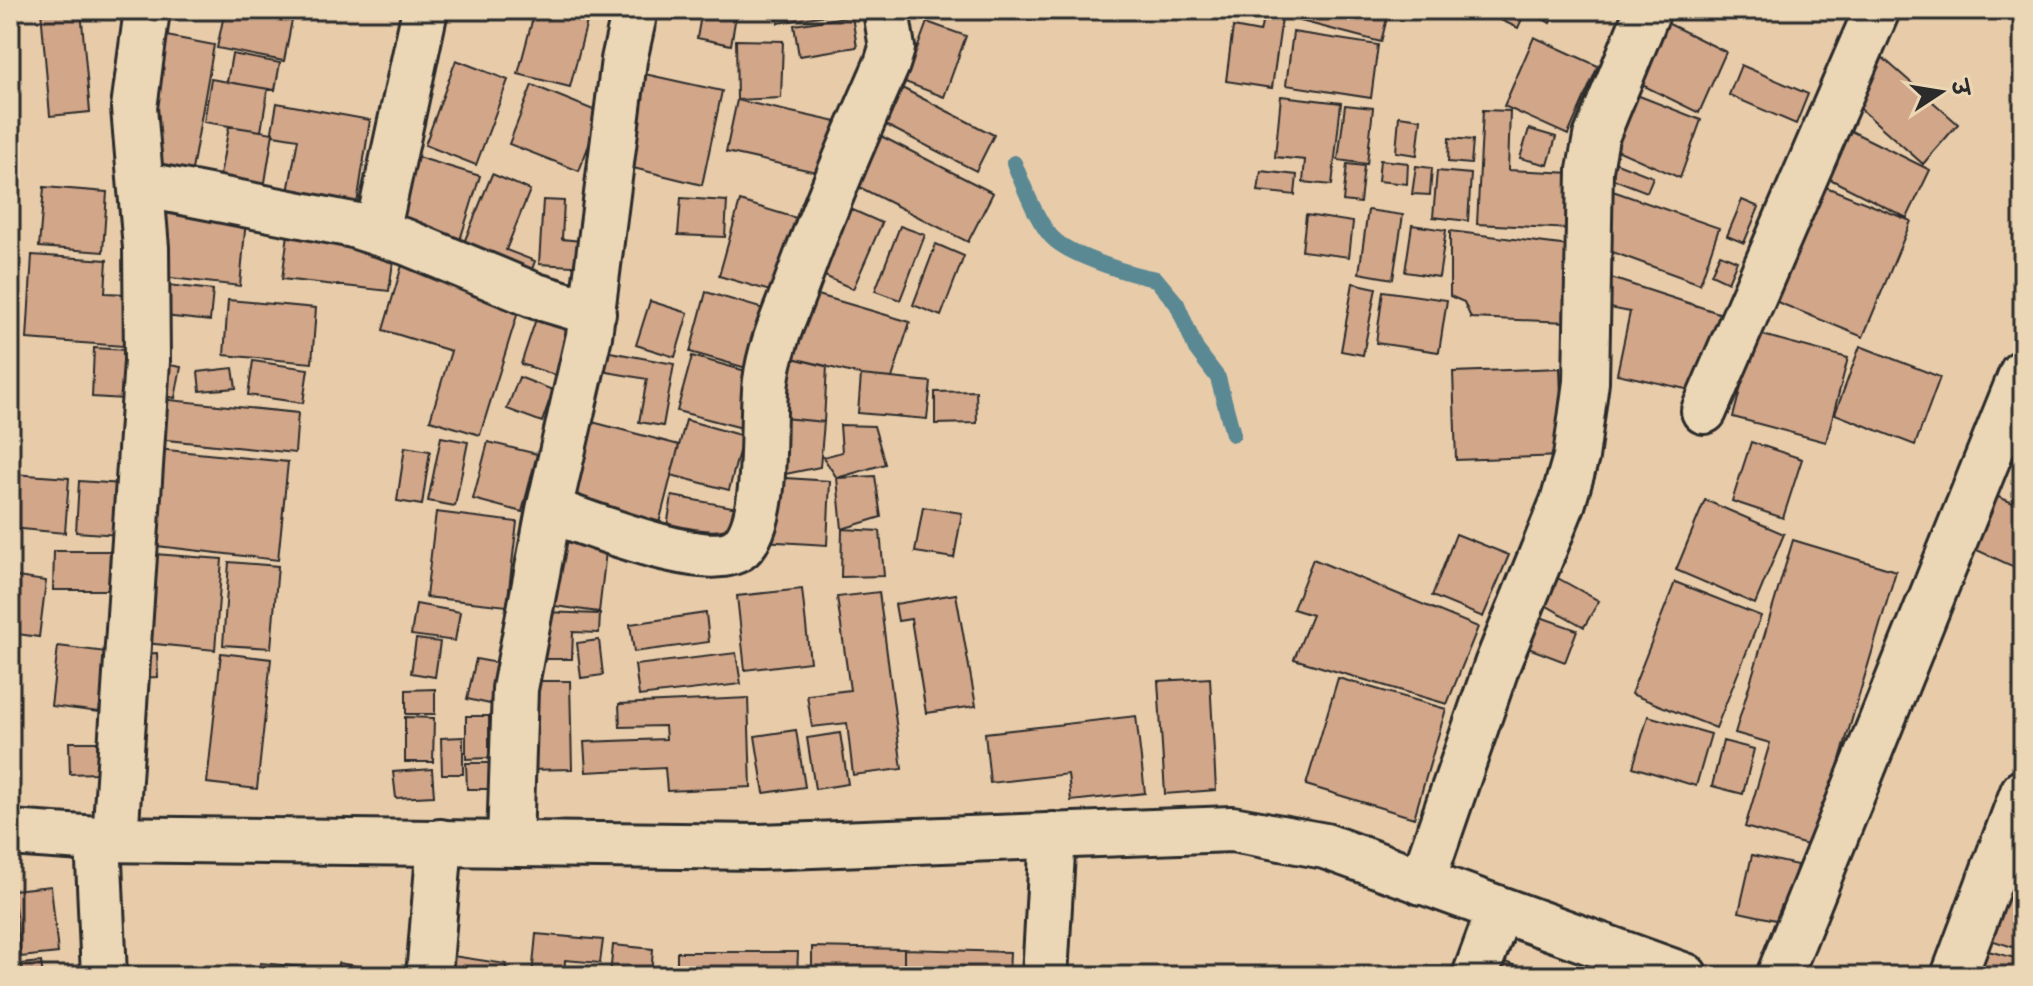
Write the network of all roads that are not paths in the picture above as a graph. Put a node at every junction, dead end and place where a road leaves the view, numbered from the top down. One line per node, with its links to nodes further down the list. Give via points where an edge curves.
1 (147, 10): 7 (street, via 134,108)
2 (425, 10): 8 (street)
3 (635, 10): 9 (street, via 624,60)
4 (886, 10): 12 (street, via 892,48 887,64 829,194 768,366 761,493 741,547 719,556 686,553)
5 (1648, 10): 19 (street, via 1596,137 1590,170 1586,382 1576,457)
6 (1877, 10): 11 (street)
7 (141, 184): 8 (street); 16 (street, via 147,361)
8 (377, 233): 9 (street)
9 (593, 313): 12 (street)
10 (2022, 373): 26 (street)
11 (1704, 411)
12 (549, 510): 18 (street, via 515,689)
13 (2023, 792): 27 (street)
14 (10, 833): 16 (street)
15 (1053, 835): 18 (street, via 760,847); 19 (street, via 1232,829 1325,846); 23 (street)
16 (106, 839): 17 (street); 21 (street)
17 (440, 842): 18 (street); 22 (street)
18 (510, 843)
19 (1422, 882): 20 (street)
20 (1499, 911): 24 (street); 25 (street)
21 (104, 976)
22 (429, 976)
23 (1045, 976)
24 (1475, 976)
25 (1685, 976)
26 (1779, 976)
27 (1954, 976)

